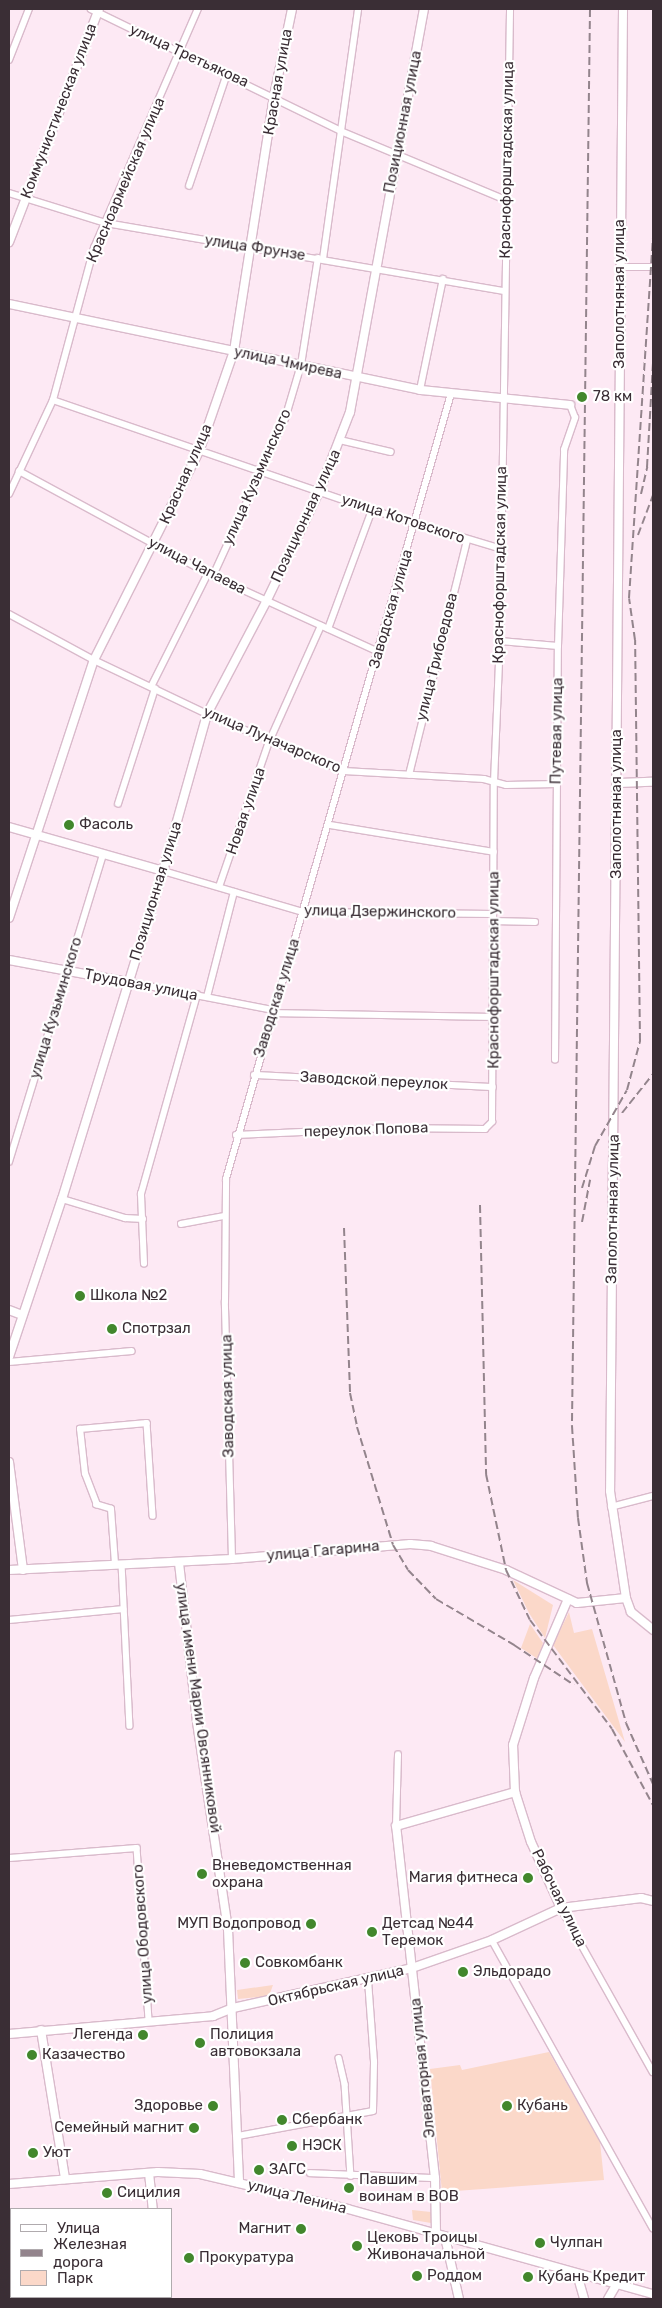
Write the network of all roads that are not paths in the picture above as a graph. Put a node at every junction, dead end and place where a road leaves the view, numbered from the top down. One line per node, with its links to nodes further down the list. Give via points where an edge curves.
1 (29, 9): 10 (street)
2 (198, 9): 9 (street, Красноармейская улица)
3 (292, 9): 12 (street, Красная улица)
4 (358, 9): 13 (street, улица Кузьминского)
5 (424, 9): 14 (street, Позиционная улица)
6 (510, 9): 18 (street, Краснофорштадская улица)
7 (622, 9): 24 (street, Заполотняная улица)
8 (96, 10): 9 (street, улица Третьякова); 17 (street, Коммунистическая улица)
9 (179, 51): 11 (street, улица Третьякова); 19 (street, Красноармейская улица)
10 (9, 60)
11 (228, 74): 12 (street, улица Третьякова); 15 (street)
12 (274, 96): 13 (street, улица Третьякова); 21 (street, Красная улица)
13 (341, 131): 14 (street, улица Третьякова); 22 (street, улица Кузьминского)
14 (396, 156): 18 (street, улица Третьякова); 23 (street, Позиционная улица)
15 (190, 186)
16 (9, 193): 17 (street, улица Фрунзе)
17 (25, 199): 19 (street, улица Фрунзе); 20 (street, Коммунистическая улица)
18 (506, 200): 27 (street, Краснофорштадская улица)
19 (106, 223): 21 (street, улица Фрунзе); 29 (street, Красноармейская улица, via 94,248)
20 (9, 242)
21 (252, 248): 22 (street, улица Фрунзе); 30 (street, Красная улица)
22 (321, 258): 23 (street, улица Фрунзе); 31 (street, улица Кузьминского)
23 (377, 267): 26 (street, улица Фрунзе); 32 (street, Позиционная улица)
24 (619, 267): 25 (street); 66 (street, Заполотняная улица)
25 (653, 267)
26 (443, 279): 27 (street, улица Фрунзе); 33 (street)
27 (504, 291): 35 (street, Краснофорштадская улица)
28 (9, 304): 29 (street, улица Чмирева)
29 (77, 318): 30 (street, улица Чмирева); 36 (street, Красноармейская улица)
30 (234, 351): 31 (street, улица Чмирева); 39 (street, Красная улица)
31 (301, 366): 32 (street, улица Чмирева); 42 (street, улица Кузьминского, via 285,419)
32 (358, 378): 33 (street, улица Чмирева); 38 (street, Позиционная улица)
33 (420, 390): 34 (street, улица Чмирева)
34 (451, 394): 35 (street, улица Чмирева); 46 (street, Заводская улица)
35 (503, 398): 37 (street, улица Чмирева); 49 (street, Краснофорштадская улица)
36 (53, 400): 39 (street, улица Котовского); 41 (street, Красноармейская улица)
37 (570, 405): 56 (street, Путевая улица, via 575,418 564,450)
38 (340, 440): 40 (street, Позиционная улица); 43 (street, Позиционная улица)
39 (200, 449): 42 (street, улица Котовского); 48 (street, Красная улица)
40 (392, 452)
41 (20, 471): 44 (street, Красноармейская улица); 48 (street, улица Чапаева)
42 (263, 471): 43 (street, улица Котовского); 50 (street, улица Кузьминского)
43 (319, 492): 45 (street, улица Котовского); 51 (street, Позиционная улица)
44 (9, 494)
45 (372, 510): 46 (street, улица Котовского); 54 (street)
46 (416, 524): 47 (street, улица Котовского); 57 (street, Заводская улица)
47 (467, 540): 49 (street, улица Котовского); 63 (street, улица Грибоедова)
48 (154, 544): 50 (street, улица Чапаева); 58 (street, Красная улица)
49 (500, 548): 55 (street, Краснофорштадская улица)
50 (211, 574): 51 (street, улица Чапаева); 59 (street, улица Кузьминского)
51 (266, 602): 53 (street, улица Чапаева); 60 (street, Позиционная улица)
52 (9, 614): 58 (street, улица Луначарского)
53 (321, 626): 54 (street, улица Чапаева); 61 (street, Новая улица)
54 (328, 629): 57 (street, улица Чапаева)
55 (500, 641): 56 (street); 64 (street, Краснофорштадская улица)
56 (558, 646): 67 (street, Путевая улица)
57 (379, 652): 62 (street, Заводская улица)
58 (94, 660): 59 (street, улица Луначарского); 71 (street, Красная улица)
59 (153, 688): 60 (street, улица Луначарского); 68 (street, улица Кузьминского)
60 (207, 714): 61 (street, улица Луначарского); 74 (street, Позиционная улица)
61 (270, 742): 62 (street, улица Луначарского); 75 (street, Новая улица)
62 (344, 771): 63 (street, улица Луначарского); 69 (street, Заводская улица)
63 (408, 775): 64 (street, улица Луначарского)
64 (494, 782): 67 (street, улица Луначарского); 72 (street, Краснофорштадская улица)
65 (653, 782): 66 (street)
66 (617, 783): 107 (street, Заполотняная улица)
67 (557, 784): 89 (street, Путевая улица)
68 (118, 804)
69 (330, 825): 72 (street); 77 (street, Заводская улица)
70 (9, 828): 71 (street, улица Дзержинского)
71 (34, 834): 73 (street, улица Дзержинского); 79 (street, Красная улица)
72 (494, 852): 78 (street, Краснофорштадская улица)
73 (103, 854): 74 (street, улица Дзержинского); 83 (street, улица Кузьминского)
74 (163, 871): 75 (street, улица Дзержинского); 84 (street, Позиционная улица)
75 (219, 887): 76 (street, улица Дзержинского)
76 (234, 892): 77 (street, улица Дзержинского); 86 (street)
77 (303, 912): 78 (street, улица Дзержинского); 87 (street, Заводская улица)
78 (493, 914): 80 (street, Краснофорштадская улица)
79 (9, 918)
80 (493, 922): 81 (street); 88 (street, Краснофорштадская улица)
81 (536, 922)
82 (9, 960): 83 (street, Трудовая улица)
83 (66, 971): 84 (street, Трудовая улица); 94 (street, улица Кузьминского)
84 (128, 982): 85 (street, Трудовая улица); 95 (street, Позиционная улица)
85 (198, 996): 86 (street, Трудовая улица); 97 (street, via 141,1194)
86 (207, 997): 87 (street, Трудовая улица)
87 (272, 1012): 88 (street, Трудовая улица); 90 (street, Заводская улица)
88 (490, 1016): 91 (street, Краснофорштадская улица)
89 (555, 1060)
90 (254, 1075): 91 (street, Заводской переулок); 93 (street, Заводская улица)
91 (493, 1087): 92 (street, Краснофорштадская улица)
92 (492, 1122): 93 (street, переулок Попова, via 485,1128 390,1128)
93 (236, 1135): 96 (street, Заводская улица, via 226,1179)
94 (9, 1162)
95 (62, 1199): 97 (street, via 125,1218); 101 (street, Позиционная улица)
96 (224, 1216): 98 (street); 109 (street, Заводская улица)
97 (143, 1219): 99 (street)
98 (181, 1224)
99 (144, 1264)
100 (9, 1310): 101 (street)
101 (22, 1315): 103 (street, Позиционная улица)
102 (132, 1351): 104 (street)
103 (9, 1357)
104 (9, 1362)
105 (9, 1462): 113 (street)
106 (653, 1496): 107 (street)
107 (612, 1507): 114 (street, Заполотняная улица)
108 (154, 1516): 111 (street, via 147,1422 80,1429 86,1474 97,1505 111,1509)
109 (232, 1559): 110 (street, улица Гагарина); 115 (street, улица Гагарина, via 393,1545 431,1546 506,1570)
110 (179, 1563): 111 (street, улица Гагарина); 129 (street, улица имени Марии Овсянниковой, via 228,1929)
111 (119, 1564): 113 (street, улица Гагарина); 116 (street)
112 (9, 1570): 113 (street, улица Гагарина)
113 (23, 1570)
114 (626, 1598): 115 (street, улица Гагарина, via 592,1603); 118 (street, via 631,1612)
115 (568, 1599): 121 (street, Рабочая улица, via 534,1678 512,1744)
116 (124, 1609): 117 (street); 119 (street)
117 (9, 1620)
118 (653, 1630)
119 (130, 1726)
120 (398, 1755): 122 (street, Элеваторная улица)
121 (515, 1792): 122 (street); 125 (street, Рабочая улица, via 531,1842)
122 (396, 1826): 127 (street, Элеваторная улица)
123 (9, 1858): 130 (street, улица Ободовского, via 137,1848)
124 (653, 1901): 125 (street, Октябрьская улица, via 641,1898)
125 (561, 1908): 126 (street, Октябрьская улица); 134 (street, Рабочая улица)
126 (492, 1940): 127 (street, Октябрьская улица); 145 (street)
127 (412, 1968): 128 (street, Октябрьская улица); 140 (street, Элеваторная улица)
128 (368, 1980): 129 (street, Октябрьская улица); 135 (street, via 374,2062 373,2111)
129 (233, 2008): 130 (street, Октябрьская улица, via 213,2016); 136 (street, улица имени Марии Овсянниковой)
130 (149, 2020): 131 (street, Октябрьская улица)
131 (41, 2030): 132 (street, Октябрьская улица); 141 (street)
132 (9, 2034)
133 (339, 2058): 135 (street)
134 (653, 2072)
135 (348, 2115): 136 (street); 139 (street)
136 (238, 2136): 142 (street, улица имени Марии Овсянниковой)
137 (149, 2173): 141 (street, улица Ленина); 142 (street, улица Ленина, via 200,2174); 144 (street)
138 (310, 2173): 139 (street)
139 (351, 2176): 140 (street)
140 (435, 2178): 146 (street, Элеваторная улица)
141 (65, 2179): 143 (street, улица Ленина)
142 (239, 2183): 146 (street, улица Ленина)
143 (9, 2184)
144 (154, 2208)
145 (653, 2228)
146 (436, 2233): 147 (street, улица Ленина)
147 (445, 2237): 148 (street, улица Ленина); 152 (street)
148 (577, 2274): 149 (street, улица Ленина); 150 (street)
149 (616, 2285): 151 (street); 155 (street)
150 (581, 2286): 153 (street); 154 (street)
151 (653, 2294)
152 (459, 2299)
153 (584, 2299)
154 (590, 2299)
155 (608, 2299)

